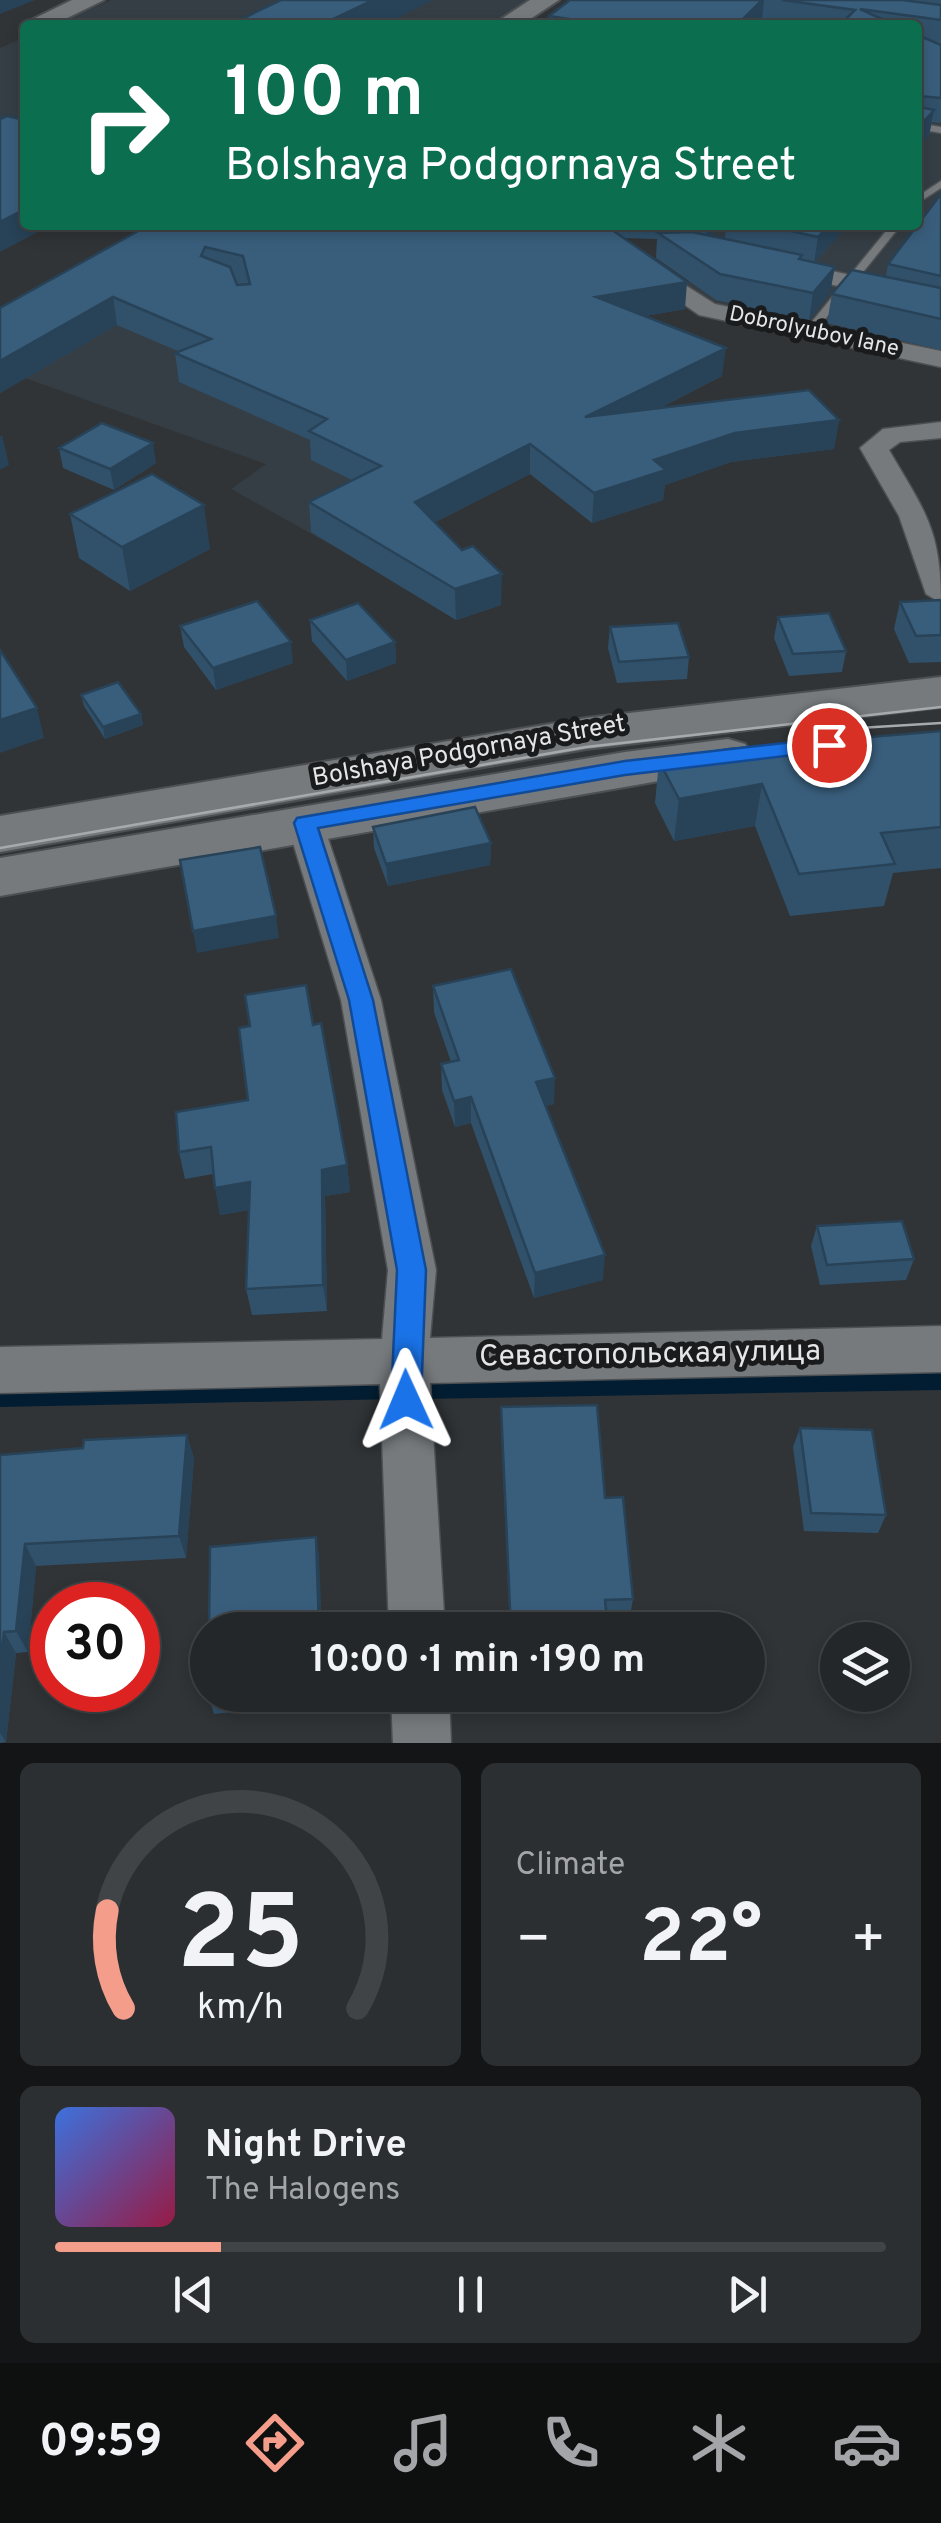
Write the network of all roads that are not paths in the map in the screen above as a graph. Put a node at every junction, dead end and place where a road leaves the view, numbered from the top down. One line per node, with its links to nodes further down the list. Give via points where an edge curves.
1 (92, 0): 3 (main road)
2 (547, 0): 4 (main road)
3 (44, 20)
4 (513, 20)
5 (892, 230): 8 (lane)
6 (637, 248): 9 (street, Dobrolyubov lane, via 707,310)
7 (759, 262): 8 (street)
8 (848, 288): 9 (lane)
9 (810, 331): 10 (street, Dobrolyubov lane)
10 (941, 359)
11 (941, 430): 12 (street, via 893,435 874,448 913,516)
12 (941, 594)
13 (941, 692): 16 (main road, Bolshaya Podgornaya Street, via 613,726)
14 (930, 739): 15 (main road, Bolshaya Podgornaya Street, via 625,768)
15 (305, 823): 17 (main road, Bolshaya Podgornaya Street); 19 (street, via 361,1000 412,1270)
16 (0, 834)
17 (0, 877)
18 (941, 1349): 19 (street, Севастопольская улица)
19 (404, 1361): 20 (street, Севастопольская улица); 21 (street)
20 (0, 1370)
21 (416, 1612)
22 (421, 1712): 23 (street)
23 (422, 1743)

